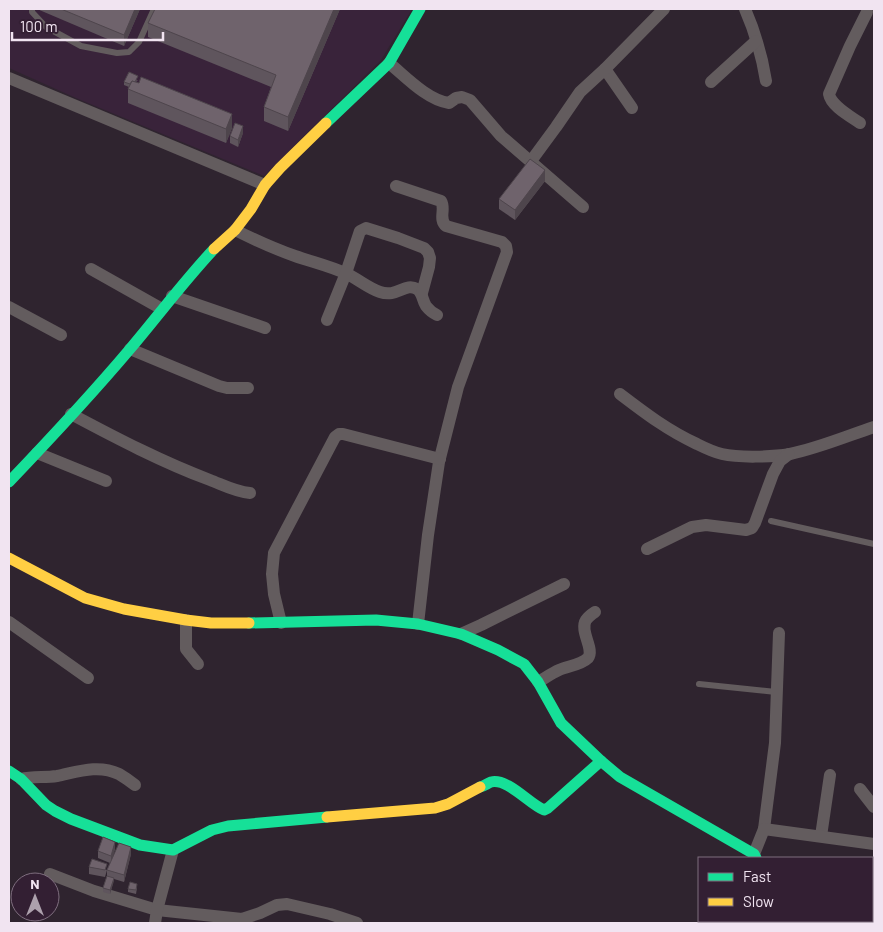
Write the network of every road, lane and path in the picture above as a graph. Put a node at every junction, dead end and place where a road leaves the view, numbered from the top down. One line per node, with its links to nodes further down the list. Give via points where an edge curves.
1 (32, 9): 2 (lane, via 46,27 81,46 117,53 129,52 139,42)
2 (154, 9)
3 (420, 9): 8 (street)
4 (664, 9): 9 (street)
5 (745, 9): 7 (street)
6 (869, 11): 14 (street, via 829,94 834,104)
7 (756, 41): 11 (street); 12 (street)
8 (389, 63): 15 (street, via 416,86 444,102 462,97 470,100 501,136); 16 (street)
9 (605, 69): 13 (street); 15 (street, via 580,92)
10 (9, 78): 16 (street)
11 (766, 81)
12 (711, 82)
13 (632, 108)
14 (860, 123)
15 (531, 161): 18 (street)
16 (265, 185): 19 (street)
17 (396, 186): 37 (street, via 441,201 442,220 446,226 502,242 507,252 458,387)
18 (583, 207)
19 (235, 230): 21 (street); 23 (street)
20 (91, 269): 25 (street)
21 (346, 273): 22 (street, via 386,294 410,287); 22 (street, via 360,231 366,228 428,252 429,267); 27 (street)
22 (422, 293): 26 (street, via 425,305)
23 (172, 296): 25 (street); 28 (street)
24 (9, 307): 29 (street)
25 (162, 308): 30 (street)
26 (438, 315)
27 (327, 320)
28 (265, 328)
29 (61, 335)
30 (130, 349): 31 (street, via 219,386); 33 (street)
31 (248, 388)
32 (620, 394): 36 (street, via 671,431 712,451 740,456)
33 (71, 414): 35 (street); 40 (street, via 184,470)
34 (874, 427): 36 (street)
35 (37, 453): 38 (street); 39 (street)
36 (789, 454): 43 (street, via 780,461 773,474 752,528 692,527)
37 (440, 459): 49 (street, via 343,434 335,437 274,553 274,594); 50 (street)
38 (106, 481)
39 (9, 482)
40 (250, 493)
41 (770, 520): 42 (lane)
42 (874, 544)
43 (647, 549)
44 (9, 558): 47 (street, via 85,598)
45 (564, 584): 51 (street)
46 (595, 612): 55 (street, via 584,625 589,657)
47 (186, 620): 49 (street); 53 (street, via 186,649)
48 (9, 622): 54 (street)
49 (281, 623): 50 (street, via 376,620)
50 (418, 624): 51 (street)
51 (461, 634): 55 (street, via 524,664)
52 (779, 634): 57 (street)
53 (198, 664)
54 (88, 678)
55 (538, 682): 58 (street, via 561,723)
56 (699, 684): 57 (lane)
57 (776, 692): 65 (street, via 775,743)
58 (601, 762): 68 (street, via 544,810 507,785 491,782 435,808 228,826 212,830); 69 (street, via 620,777)
59 (9, 771): 61 (street)
60 (830, 775): 66 (street)
61 (21, 779): 62 (street, via 102,769); 68 (street, via 55,811 140,845)
62 (135, 785)
63 (860, 789): 64 (street)
64 (874, 806)
65 (764, 829): 66 (street); 69 (street)
66 (821, 836): 67 (street)
67 (874, 844)
68 (173, 850): 71 (street)
69 (755, 856)
70 (60, 878): 71 (street)
71 (157, 910): 72 (street); 73 (street, via 242,919 277,904 287,904)
72 (155, 923)
73 (357, 923)

